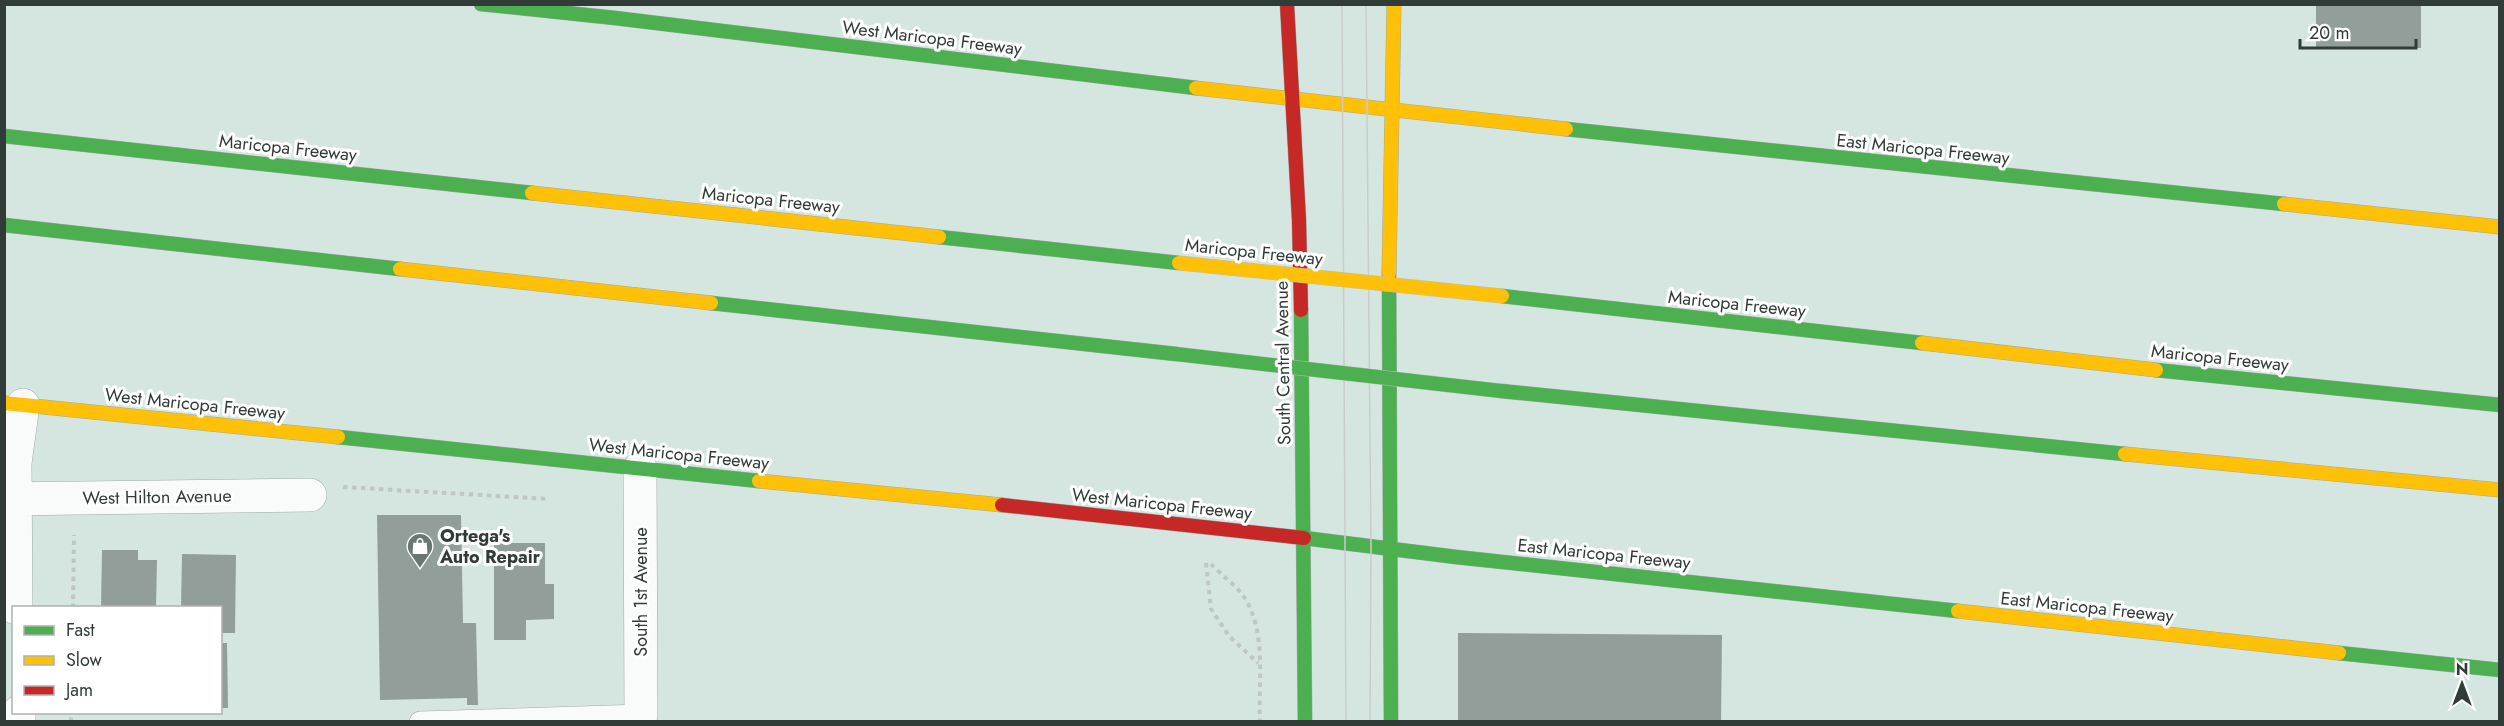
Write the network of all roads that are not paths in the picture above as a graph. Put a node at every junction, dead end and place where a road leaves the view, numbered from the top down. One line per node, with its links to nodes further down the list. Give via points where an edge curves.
1 (481, 4): 4 (main road, West Maricopa Freeway)
2 (1287, 4): 5 (main road, South Central Avenue)
3 (1394, 4): 7 (main road)
4 (615, 11): 5 (main road, West Maricopa Freeway)
5 (1293, 100): 6 (main road, West Maricopa Freeway); 17 (main road, South Central Avenue)
6 (1343, 106): 7 (main road, East Maricopa Freeway)
7 (1390, 111): 10 (main road, East Maricopa Freeway); 19 (main road)
8 (4, 136): 12 (main road, Maricopa Freeway, bridge)
9 (4, 225): 14 (main road, bridge, via 1501,391)
10 (2499, 228)
11 (14, 404): 13 (main road, West Maricopa Freeway); 16 (street, via 15,463)
12 (2499, 405)
13 (640, 468): 17 (main road, West Maricopa Freeway); 22 (street, South 1st Avenue)
14 (2499, 490)
15 (310, 495): 16 (street, West Hilton Avenue)
16 (9, 499): 20 (street)
17 (1304, 537): 18 (main road, West Maricopa Freeway); 24 (main road, South Central Avenue)
18 (1349, 543): 19 (main road, East Maricopa Freeway)
19 (1391, 548): 21 (main road, East Maricopa Freeway); 25 (main road)
20 (16, 606)
21 (2499, 670)
22 (641, 716): 23 (lane)
23 (420, 722)
24 (1305, 722)
25 (1392, 722)

